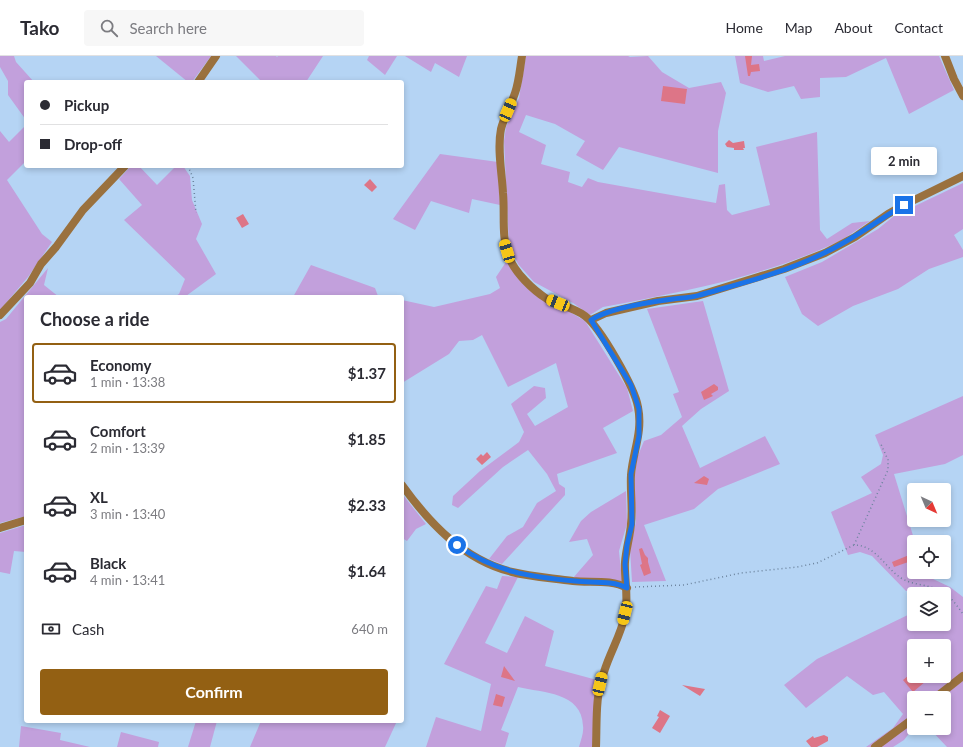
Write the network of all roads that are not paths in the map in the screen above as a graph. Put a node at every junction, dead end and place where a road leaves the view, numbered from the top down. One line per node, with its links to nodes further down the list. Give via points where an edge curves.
1 (216, 56): 4 (street)
2 (522, 56): 9 (street, via 516,92 502,126 500,138 504,242 510,260 535,290)
3 (946, 56): 5 (street)
4 (199, 80)
5 (963, 96)
6 (123, 168): 8 (street, via 83,210 41,264 30,283)
7 (963, 176): 9 (street, via 904,205 831,250 784,269 697,296 658,301 606,313)
8 (0, 315)
9 (591, 320): 13 (street, via 631,385 639,409 639,436 631,474 632,524 625,564)
10 (404, 488): 13 (street, via 416,506 444,535 484,561 513,572 616,584)
11 (24, 521): 12 (street)
12 (0, 528)
13 (627, 588): 17 (street, via 622,625 600,684)
14 (963, 676): 15 (street)
15 (944, 691)
16 (907, 723): 18 (street)
17 (596, 747)
18 (875, 747)

